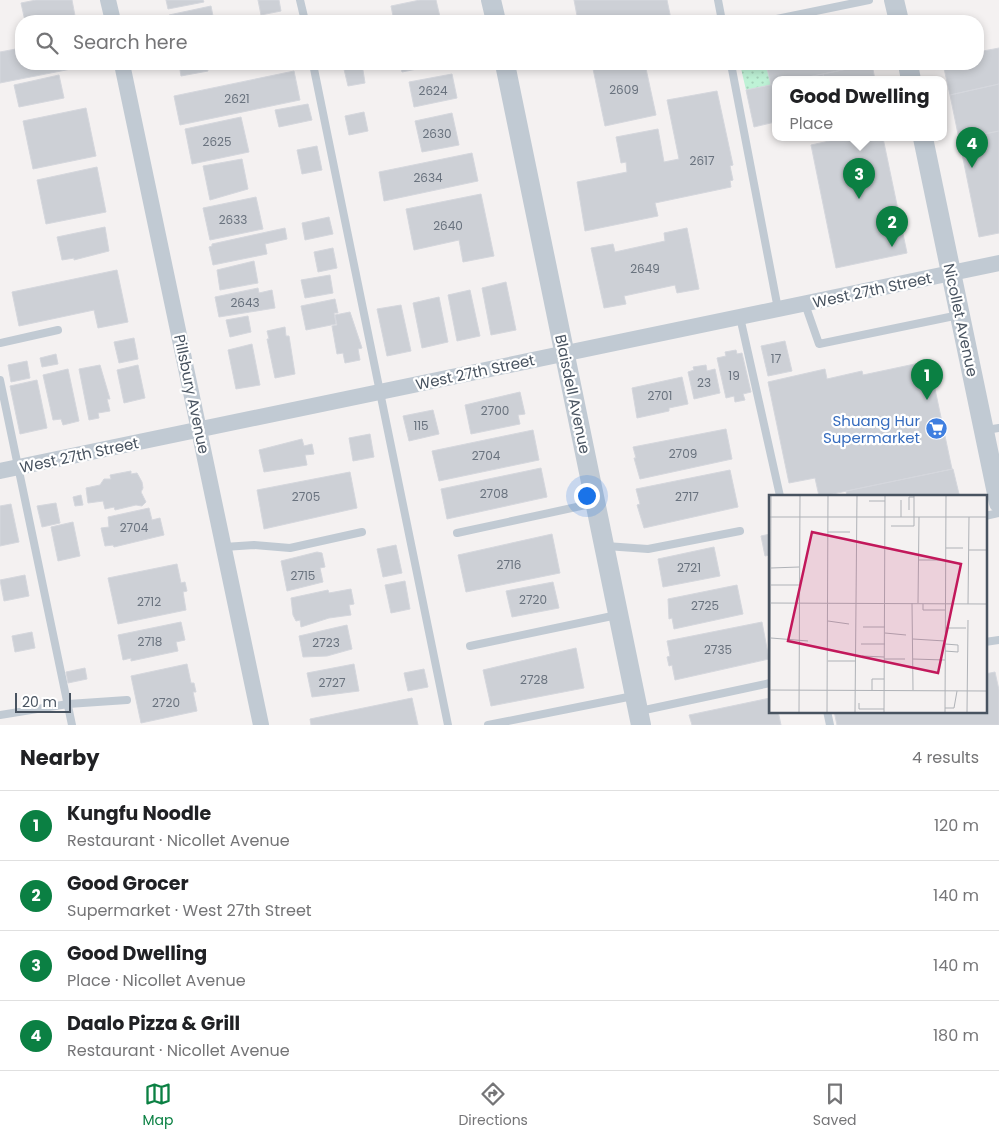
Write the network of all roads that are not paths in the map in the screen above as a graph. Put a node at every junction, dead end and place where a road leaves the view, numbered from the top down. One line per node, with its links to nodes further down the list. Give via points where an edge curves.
1 (108, 0): 7 (street)
2 (300, 0): 8 (lane)
3 (491, 0): 9 (street)
4 (718, 0): 10 (lane)
5 (869, 0): 11 (lane)
6 (894, 0): 12 (street)
7 (112, 15)
8 (303, 15)
9 (495, 15)
10 (721, 15)
11 (796, 15)
12 (898, 15)
13 (123, 70): 29 (street, Pillsbury Avenue)
14 (314, 70): 28 (lane)
15 (505, 70): 26 (street, Blaisdell Avenue)
16 (731, 70): 21 (lane)
17 (924, 141): 19 (street, Nicollet Avenue)
18 (999, 263): 19 (street, West 27th Street)
19 (951, 273): 20 (street, West 27th Street); 22 (street, Nicollet Avenue)
20 (805, 304): 21 (street, West 27th Street); 22 (lane, via 820,344)
21 (778, 309): 23 (street, West 27th Street)
22 (960, 315): 30 (street, Nicollet Avenue)
23 (740, 317): 26 (street, West 27th Street); 33 (lane)
24 (58, 330): 25 (lane)
25 (0, 343)
26 (564, 353): 28 (street, West 27th Street); 34 (street, Blaisdell Avenue)
27 (0, 380): 31 (lane)
28 (380, 392): 29 (street, West 27th Street); 55 (lane)
29 (198, 429): 31 (street, West 27th Street); 42 (street, Pillsbury Avenue)
30 (991, 429): 35 (street, Nicollet Avenue)
31 (19, 467): 32 (street, West 27th Street); 49 (lane)
32 (0, 471)
33 (780, 495)
34 (596, 503): 40 (lane); 41 (street, Blaisdell Avenue)
35 (999, 503)
36 (999, 513): 37 (lane)
37 (986, 516)
38 (740, 531): 41 (lane, via 648,549)
39 (362, 532): 42 (lane, via 290,548)
40 (457, 533)
41 (604, 546): 43 (street, Blaisdell Avenue)
42 (224, 547): 54 (street, Pillsbury Avenue)
43 (618, 615): 46 (lane); 50 (street, Blaisdell Avenue)
44 (999, 640): 45 (lane)
45 (986, 642)
46 (470, 646)
47 (769, 683): 50 (lane)
48 (127, 700): 49 (lane)
49 (68, 704): 52 (lane); 53 (lane)
50 (638, 710): 56 (lane)
51 (827, 712): 57 (lane)
52 (0, 715)
53 (72, 725)
54 (261, 725)
55 (448, 725)
56 (488, 725)
57 (830, 725)

